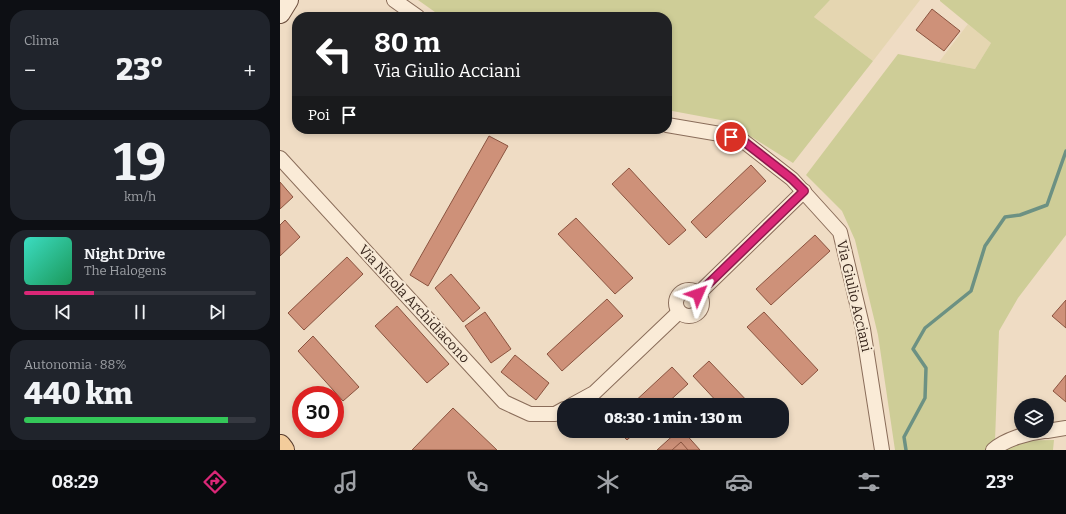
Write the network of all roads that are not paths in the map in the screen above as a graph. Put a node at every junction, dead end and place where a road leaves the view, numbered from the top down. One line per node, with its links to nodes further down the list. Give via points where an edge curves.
1 (288, 0): 4 (street)
2 (394, 0): 3 (street)
3 (411, 12)
4 (280, 13)
5 (672, 125): 7 (street, Via Giulio Acciani, via 742,140)
6 (280, 158): 9 (street, Via Nicola Archidiacono, via 504,402 530,414)
7 (804, 191): 8 (street, via 698,294 691,290 679,294 676,301 679,312 594,393); 15 (street, Via Giulio Acciani, via 840,232 864,329)
8 (585, 398)
9 (557, 413)
10 (1066, 428): 11 (street)
11 (1054, 430)
12 (1015, 438): 16 (street, via 999,444)
13 (280, 446): 14 (main road)
14 (283, 450)
15 (882, 450)
16 (993, 450)

